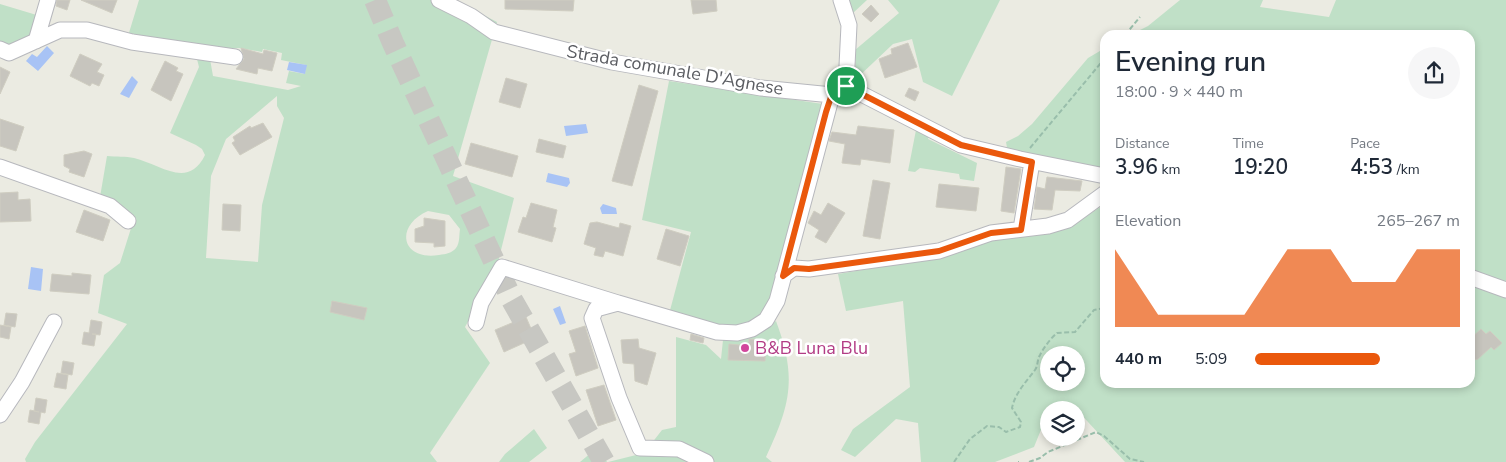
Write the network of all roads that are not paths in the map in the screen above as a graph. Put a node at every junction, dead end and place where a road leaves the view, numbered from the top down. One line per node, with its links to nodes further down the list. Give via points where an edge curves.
1 (48, 0): 6 (street)
2 (439, 0): 5 (street, Strada comunale D'Agnese)
3 (472, 0): 5 (street)
4 (841, 0): 9 (street, via 849,25)
5 (471, 16): 10 (street, Strada comunale D'Agnese, via 494,32 612,62 761,88)
6 (36, 41): 7 (street, via 9,53); 8 (street, via 60,30 87,30 132,42)
7 (0, 49)
8 (234, 57)
9 (846, 86): 10 (street); 11 (street, via 961,145)
10 (832, 94): 17 (street)
11 (1026, 161): 13 (street); 16 (street)
12 (0, 167): 15 (street, via 110,206)
13 (1100, 175)
14 (1100, 197): 16 (street, via 1068,220)
15 (128, 222)
16 (1021, 230): 17 (street, via 991,233 939,251 809,269 796,280)
17 (783, 276): 20 (street, via 777,301 766,320 737,333 717,332)
18 (1475, 279): 19 (street)
19 (1506, 290)
20 (618, 303): 22 (street, via 502,267 480,303); 24 (street, via 596,309 592,318 640,448 679,449)
21 (54, 322): 23 (street)
22 (476, 324)
23 (0, 415)
24 (706, 462)

